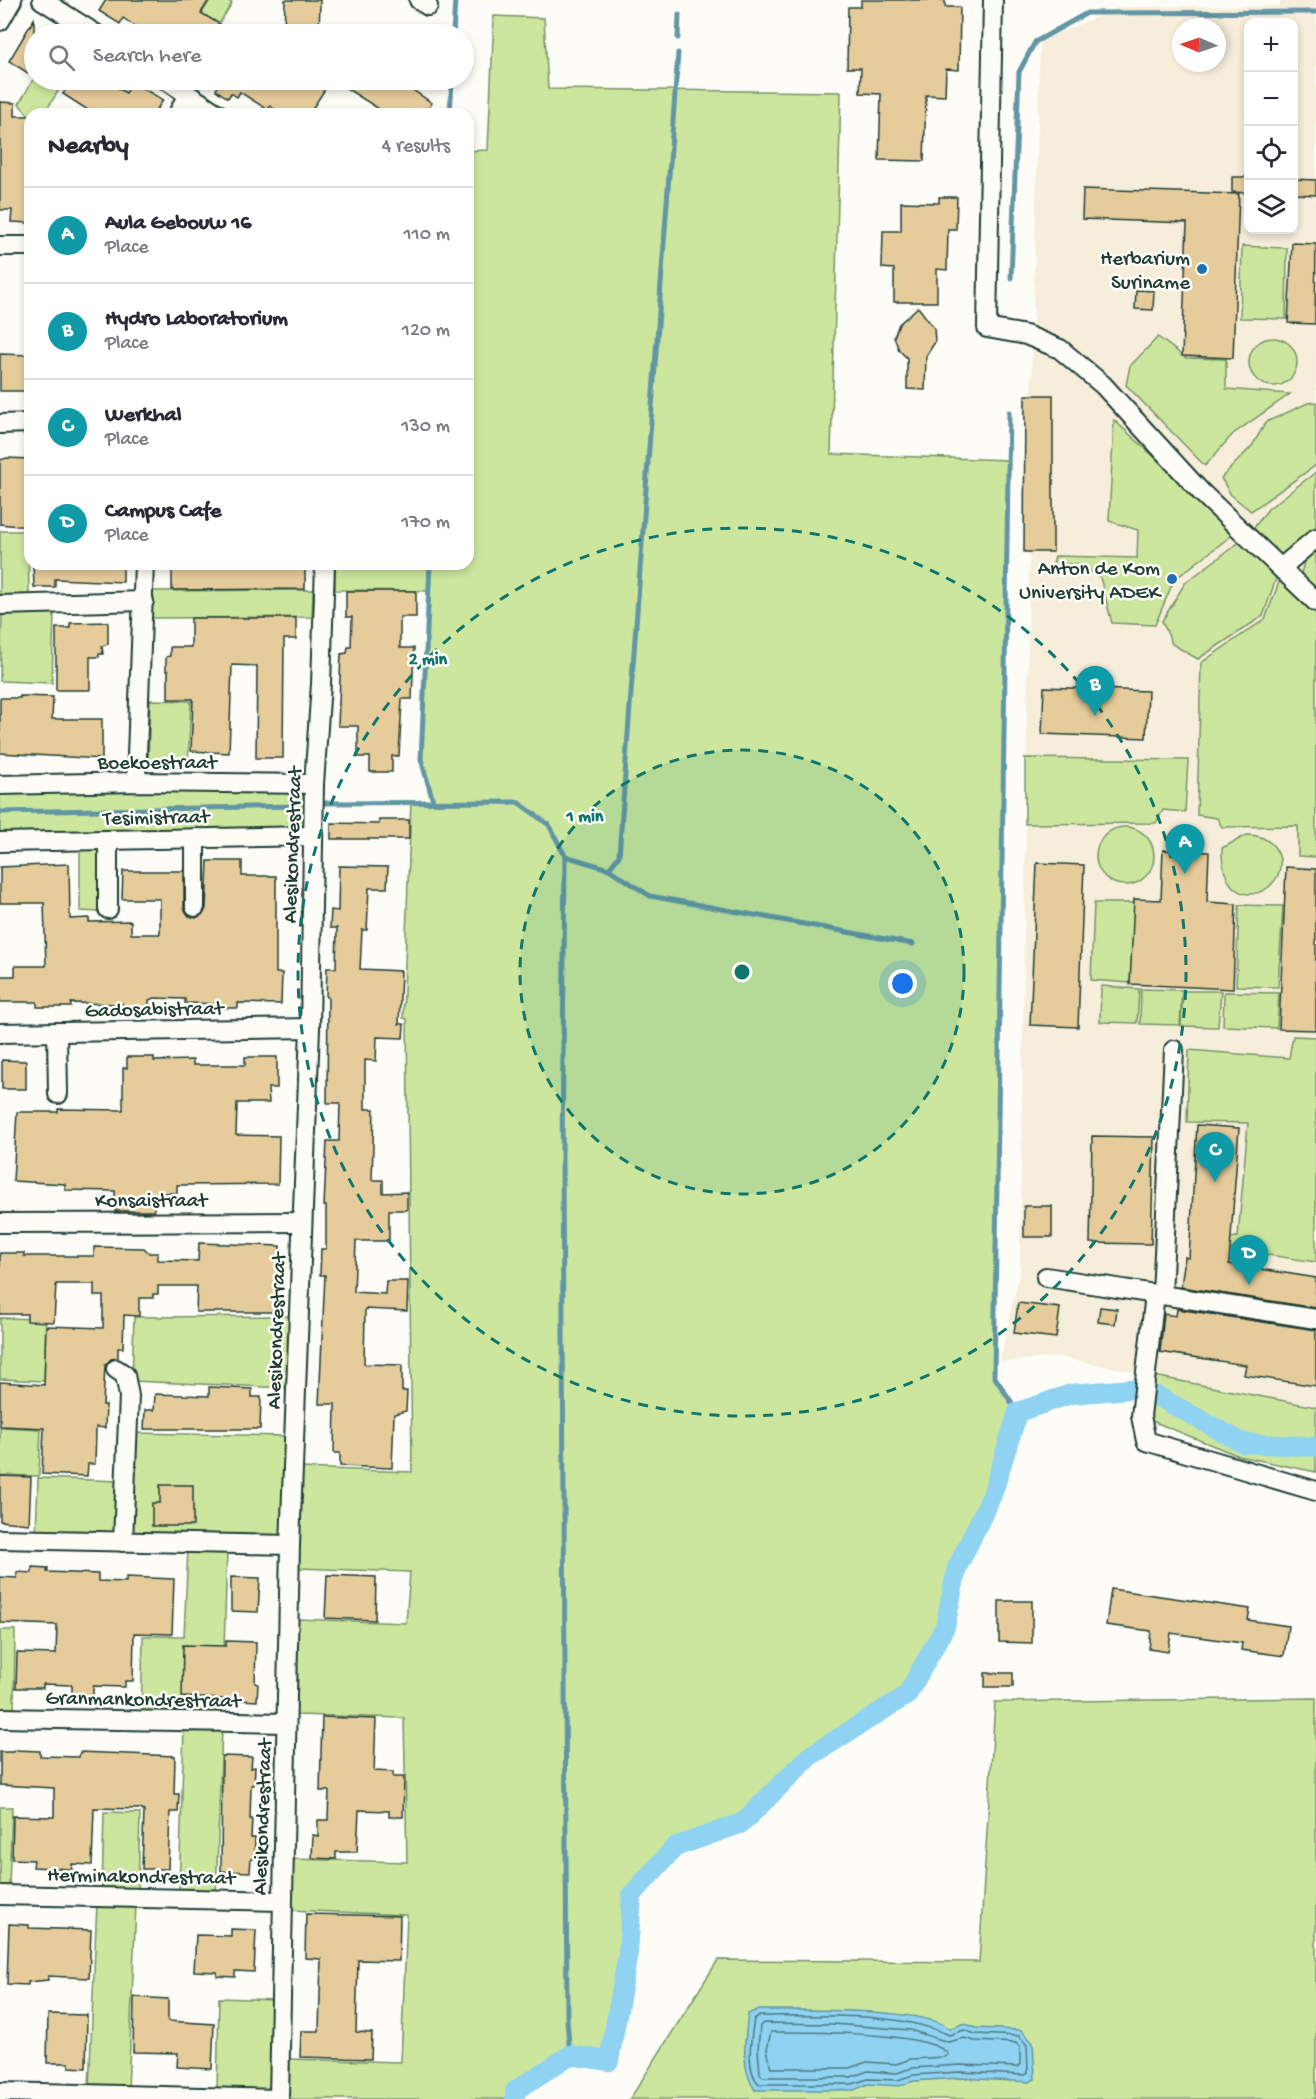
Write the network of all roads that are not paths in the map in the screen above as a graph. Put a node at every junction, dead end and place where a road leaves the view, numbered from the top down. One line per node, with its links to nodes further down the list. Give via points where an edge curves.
1 (12, 0): 4 (street)
2 (42, 0): 5 (street)
3 (993, 0): 15 (street, via 987,328 1026,335 1060,349 1103,385 1201,492)
4 (0, 21)
5 (80, 24)
6 (182, 90): 7 (street)
7 (188, 94): 8 (street); 9 (street)
8 (181, 108)
9 (209, 108)
10 (0, 246): 11 (street)
11 (24, 246)
12 (24, 423): 13 (street)
13 (0, 424)
14 (1316, 537): 15 (street)
15 (1282, 567): 19 (street)
16 (144, 570): 18 (street)
17 (325, 570): 22 (street, Alesikondrestraat)
18 (144, 601): 20 (street); 21 (street)
19 (1316, 602)
20 (0, 605)
21 (136, 782): 22 (street, Boekoestraat); 23 (street, Boekoestraat)
22 (314, 784): 24 (street, Alesikondrestraat)
23 (0, 785)
24 (312, 836): 25 (street, Tesimistraat); 30 (street, Alesikondrestraat)
25 (195, 838): 26 (street, Tesimistraat); 28 (street)
26 (108, 840): 27 (street, Tesimistraat); 29 (street)
27 (0, 842)
28 (195, 907)
29 (108, 909)
30 (310, 1028): 31 (street, Gadosabistraat); 35 (street, Alesikondrestraat)
31 (57, 1032): 32 (street, Gadosabistraat); 34 (street)
32 (0, 1033)
33 (1174, 1050): 38 (street)
34 (58, 1094)
35 (302, 1222): 36 (street, Konsaistraat); 44 (street, Alesikondrestraat)
36 (0, 1223)
37 (1046, 1277): 38 (street)
38 (1159, 1294): 39 (street); 41 (street, via 1141,1416 1146,1441)
39 (1316, 1319)
40 (116, 1369): 43 (street, via 125,1375 129,1396)
41 (1316, 1491)
42 (0, 1539): 43 (street)
43 (123, 1542): 44 (street)
44 (290, 1545): 46 (street, Alesikondrestraat)
45 (0, 1718): 46 (street, Granmankondrestraat)
46 (286, 1723): 48 (street, Alesikondrestraat)
47 (0, 1895): 48 (street, Herminakondrestraat)
48 (281, 1901): 51 (street, Alesikondrestraat)
49 (0, 2092): 50 (street)
50 (106, 2097): 51 (street)
51 (279, 2099)

